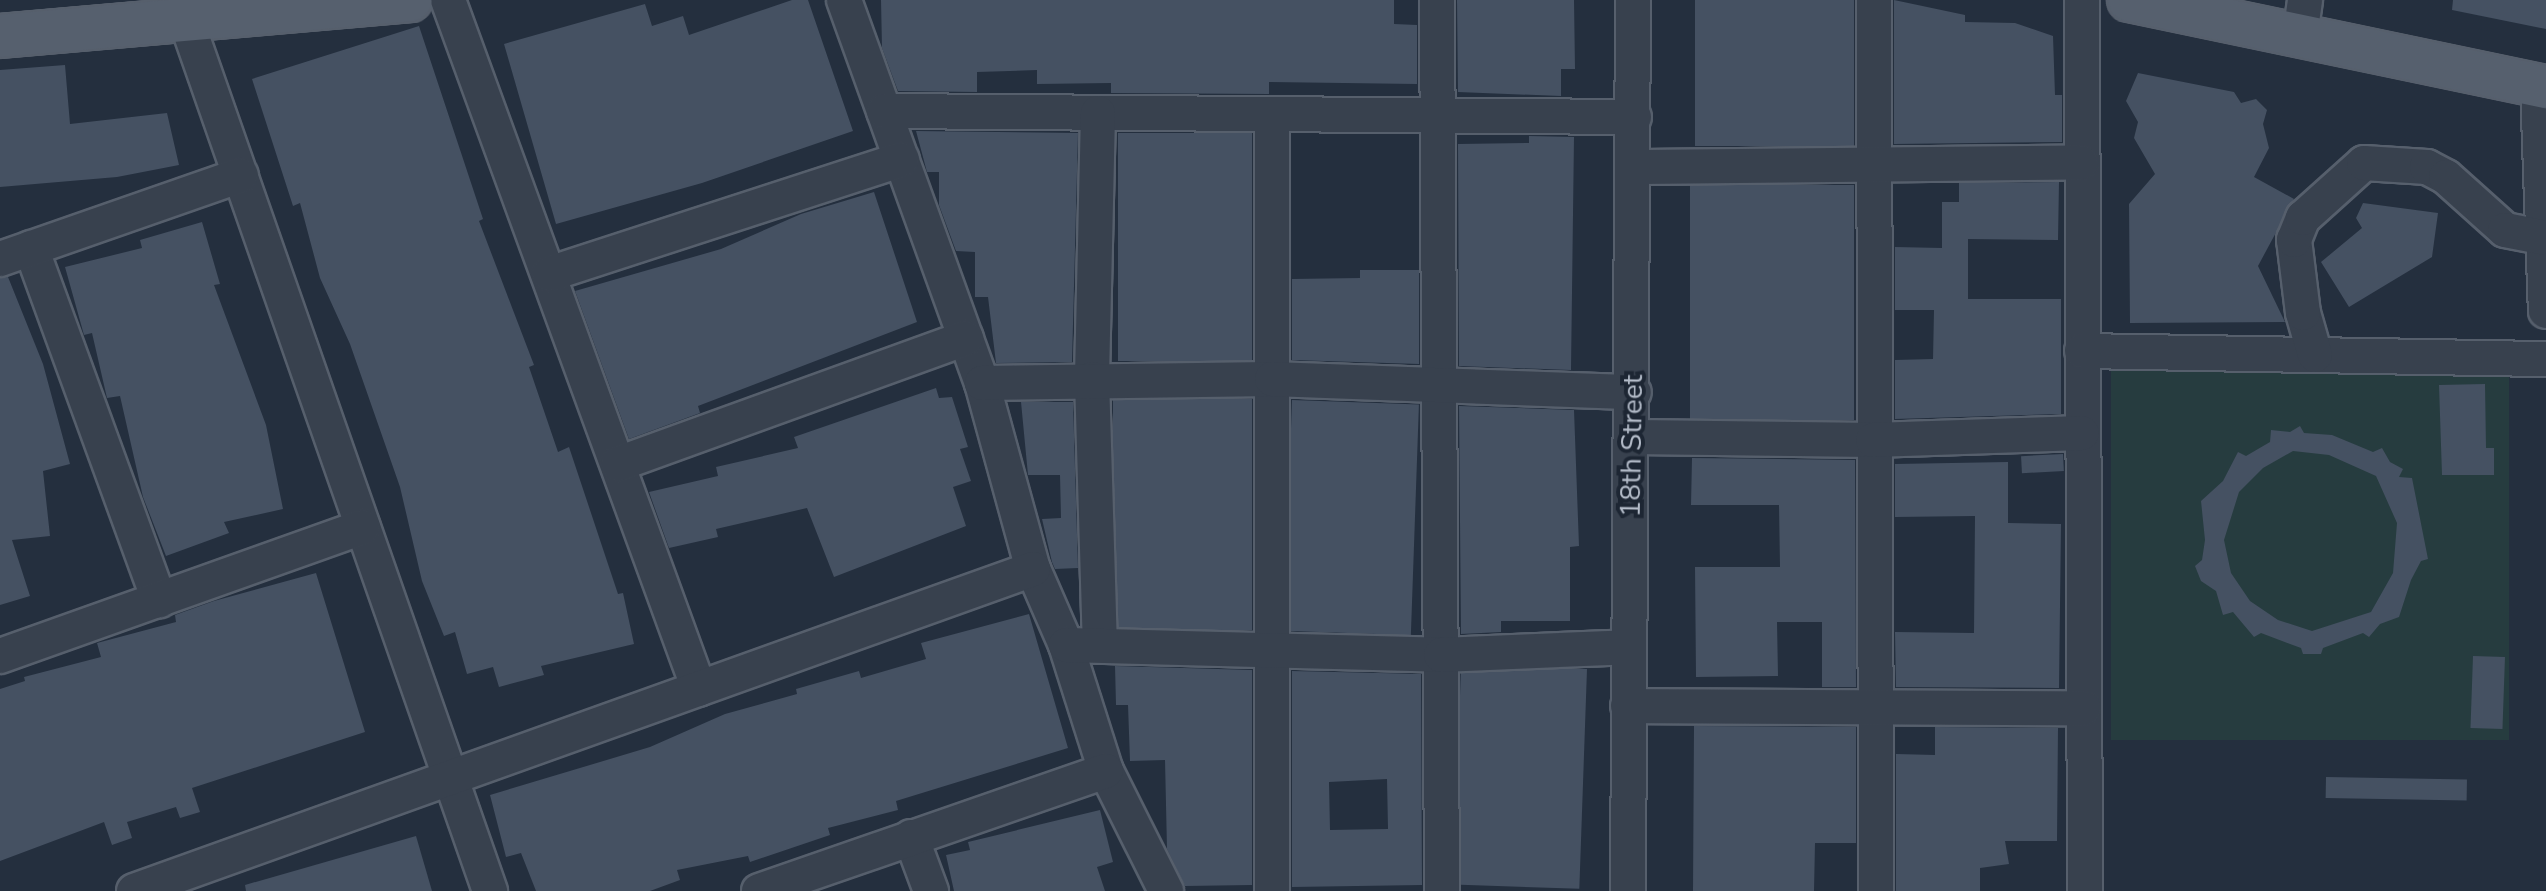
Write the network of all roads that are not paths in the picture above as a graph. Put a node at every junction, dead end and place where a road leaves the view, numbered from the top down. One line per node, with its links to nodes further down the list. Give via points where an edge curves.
1 (410, 0): 10 (main road)
2 (448, 0): 25 (street)
3 (844, 0): 13 (street)
4 (1437, 0): 16 (street)
5 (1633, 0): 17 (street, 18th Street)
6 (1874, 0): 20 (street)
7 (2082, 0): 19 (street)
8 (2129, 0): 9 (main road)
9 (2302, 18): 12 (main road)
10 (186, 20): 11 (main road); 22 (street)
11 (0, 36)
12 (2542, 86): 23 (street)
13 (884, 111): 14 (street); 18 (street)
14 (1098, 113): 15 (street); 31 (street)
15 (1272, 115): 16 (street); 32 (street)
16 (1438, 117): 17 (street); 34 (street)
17 (1634, 117): 21 (street, 18th Street)
18 (902, 159): 25 (street); 27 (street)
19 (2081, 162): 20 (street); 28 (street)
20 (1872, 164): 21 (street); 38 (street)
21 (1635, 167): 35 (street, 18th Street)
22 (241, 175): 24 (street); 40 (street)
23 (2542, 237): 26 (street); 29 (street, via 2505,230 2446,177 2427,167 2364,163 2303,218 2294,240 2303,313)
24 (16, 254): 42 (street)
25 (549, 274): 39 (street)
26 (2546, 311)
27 (966, 338): 33 (street); 39 (street)
28 (2082, 351): 29 (street); 36 (street)
29 (2315, 355): 30 (street)
30 (2546, 359)
31 (1092, 379): 32 (street); 33 (street); 43 (street)
32 (1272, 379): 34 (street); 45 (street)
33 (982, 383): 41 (street)
34 (1443, 386): 35 (street); 46 (street)
35 (1634, 392): 37 (street, 18th Street)
36 (2082, 433): 38 (street); 50 (street)
37 (1634, 437): 38 (street); 44 (street, 18th Street)
38 (1873, 440): 51 (street)
39 (618, 464): 48 (street)
40 (363, 527): 42 (street); 53 (street)
41 (1033, 569): 43 (street); 48 (street)
42 (159, 600): 47 (street)
43 (1083, 645): 45 (street); 52 (street)
44 (1628, 647): 46 (street); 49 (street, 18th Street)
45 (1273, 653): 46 (street); 61 (street)
46 (1441, 655): 62 (street)
47 (0, 656)
48 (699, 689): 53 (street)
49 (1628, 706): 51 (street); 63 (street, 18th Street)
50 (2084, 708): 51 (street); 65 (street)
51 (1876, 709): 64 (street)
52 (1106, 771): 54 (street); 60 (street)
53 (450, 778): 55 (street); 57 (street)
54 (911, 837): 58 (street); 59 (street)
55 (211, 878): 56 (street)
56 (134, 891)
57 (490, 891)
58 (759, 891)
59 (931, 891)
60 (1166, 891)
61 (1272, 891)
62 (1442, 891)
63 (1628, 891)
64 (1876, 891)
65 (2085, 891)

